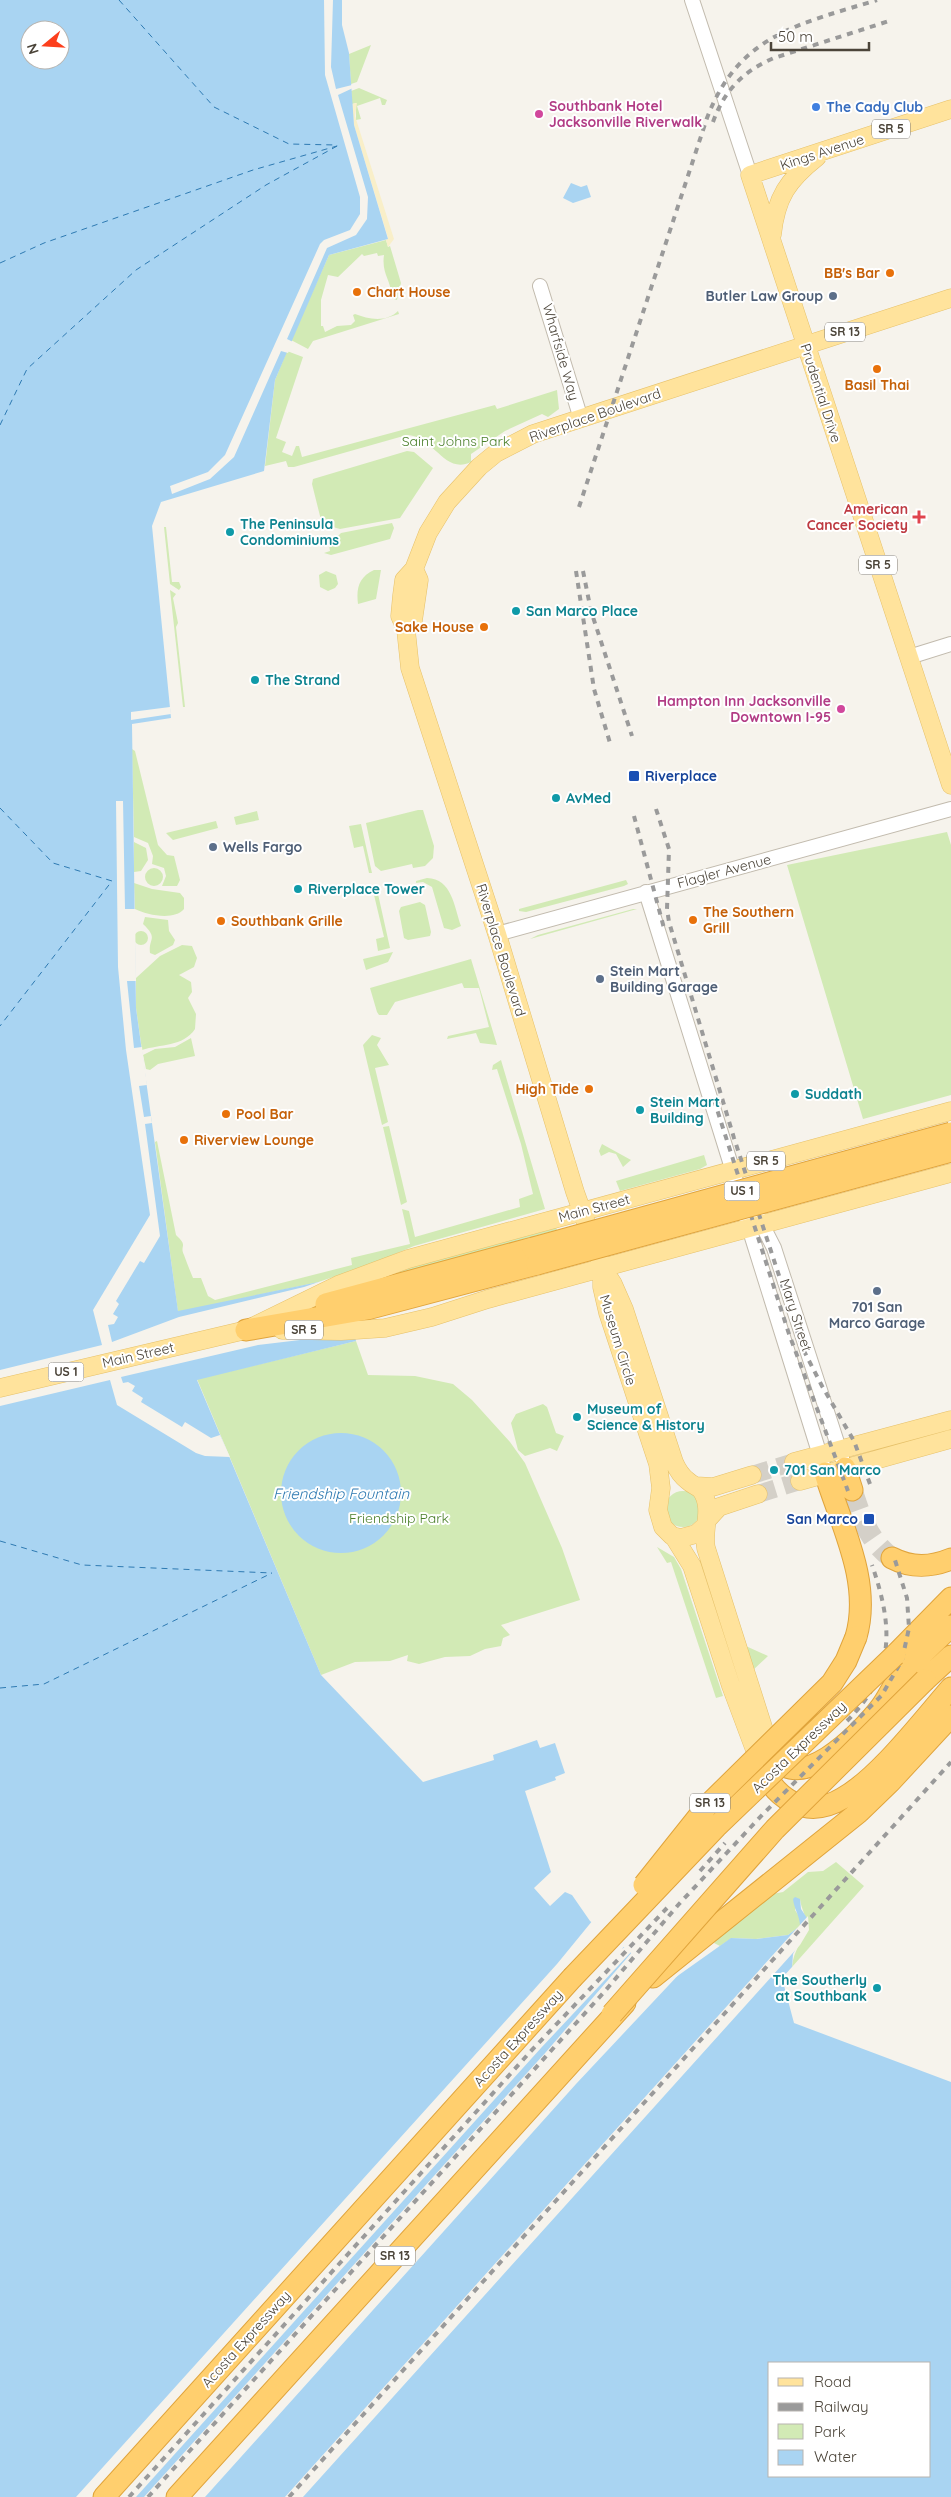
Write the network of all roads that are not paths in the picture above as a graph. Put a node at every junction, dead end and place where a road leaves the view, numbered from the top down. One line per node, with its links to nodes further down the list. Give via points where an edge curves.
1 (692, 0): 4 (street, Prudential Drive)
2 (951, 109): 3 (main road, Kings Avenue / SR 5)
3 (826, 150): 4 (main road, Kings Avenue / SR 5); 5 (main road, SR 5, via 789,182 774,215)
4 (750, 175): 5 (main road, Prudential Drive / SR 5)
5 (771, 240): 8 (main road, Prudential Drive / SR 5)
6 (540, 286): 9 (street, Wharfside Way)
7 (951, 298): 8 (main road, SR 13)
8 (806, 345): 9 (main road, Riverplace Boulevard); 11 (main road, Prudential Drive / SR 5)
9 (580, 419): 15 (main road, Riverplace Boulevard, via 532,434 479,467 438,515 414,569 404,580 400,616 406,630 410,668)
10 (951, 644): 11 (street)
11 (909, 657): 12 (main road, Prudential Drive / SR 5)
12 (951, 785)
13 (951, 809): 14 (street, Flagler Avenue)
14 (646, 892): 15 (street, Flagler Avenue); 20 (street, Mary Street)
15 (496, 934): 23 (main road, Riverplace Boulevard)
16 (951, 1111): 17 (main road, Main Street / SR 5)
17 (886, 1129): 20 (main road, Main Street / SR 5); 22 (main road)
18 (951, 1133): 25 (highway, US 1, bridge)
19 (951, 1151): 25 (highway, US 1, bridge)
20 (732, 1170): 23 (main road, Main Street / SR 5); 24 (street, Mary Street)
21 (951, 1173): 22 (main road, Main Street / SR 5)
22 (903, 1186): 24 (main road, Main Street / SR 5)
23 (582, 1212): 26 (main road, Riverplace Boulevard); 27 (main road, Main Street / SR 5, via 416,1256)
24 (756, 1226): 26 (main road, Main Street / SR 5); 32 (street, Mary Street); 32 (street, Mary Street, via 774,1248)
25 (535, 1256): 27 (highway, US 1)
26 (602, 1268): 27 (main road, Main Street / SR 5, via 393,1326); 36 (main road, Museum Circle, via 624,1309 674,1462 681,1475); 38 (main road, Museum Circle, via 604,1298 656,1458)
27 (355, 1305): 28 (highway, US 1); 28 (main road, Main Street / SR 5)
28 (246, 1330): 29 (main road, Main Street / US 1)
29 (0, 1388)
30 (951, 1420): 32 (main road)
31 (951, 1439): 32 (main road)
32 (832, 1461): 33 (main road); 35 (main road); 37 (highway); 53 (highway, SR 13, bridge, via 860,1584 861,1611 856,1637 846,1661 832,1682 702,1812)
33 (794, 1462)
34 (752, 1475): 36 (main road, via 713,1487)
35 (800, 1481)
36 (693, 1484): 38 (main road, via 674,1485); 40 (main road, Museum Circle, via 705,1500)
37 (852, 1490)
38 (661, 1494): 41 (main road, Museum Circle, via 659,1519)
39 (758, 1494): 40 (main road, via 719,1507)
40 (706, 1522): 41 (main road, via 692,1536); 45 (main road, Museum Circle, via 706,1548)
41 (674, 1537): 46 (main road, Museum Circle, via 692,1566)
42 (892, 1558): 43 (highway, via 906,1564 921,1565)
43 (951, 1559)
44 (951, 1598): 53 (highway, Acosta Expressway, bridge, via 698,1845)
45 (730, 1621): 46 (main road); 50 (main road, Museum Circle)
46 (712, 1626): 50 (main road, Museum Circle)
47 (951, 1626): 52 (highway, via 901,1676 876,1712 830,1756 808,1767 791,1769)
48 (951, 1656): 54 (highway, bridge, via 775,1828)
49 (951, 1688): 51 (highway)
50 (749, 1710): 52 (main road, Museum Circle)
51 (932, 1723): 52 (highway, via 860,1786 841,1800 827,1805 805,1805 786,1799 770,1784); 54 (highway, SR 13, bridge, via 896,1776 859,1812 683,1952)
52 (765, 1755)
53 (572, 1978): 55 (highway, Acosta Expressway / SR 13)
54 (612, 2014): 56 (highway, SR 13)
55 (104, 2497)
56 (177, 2497)

